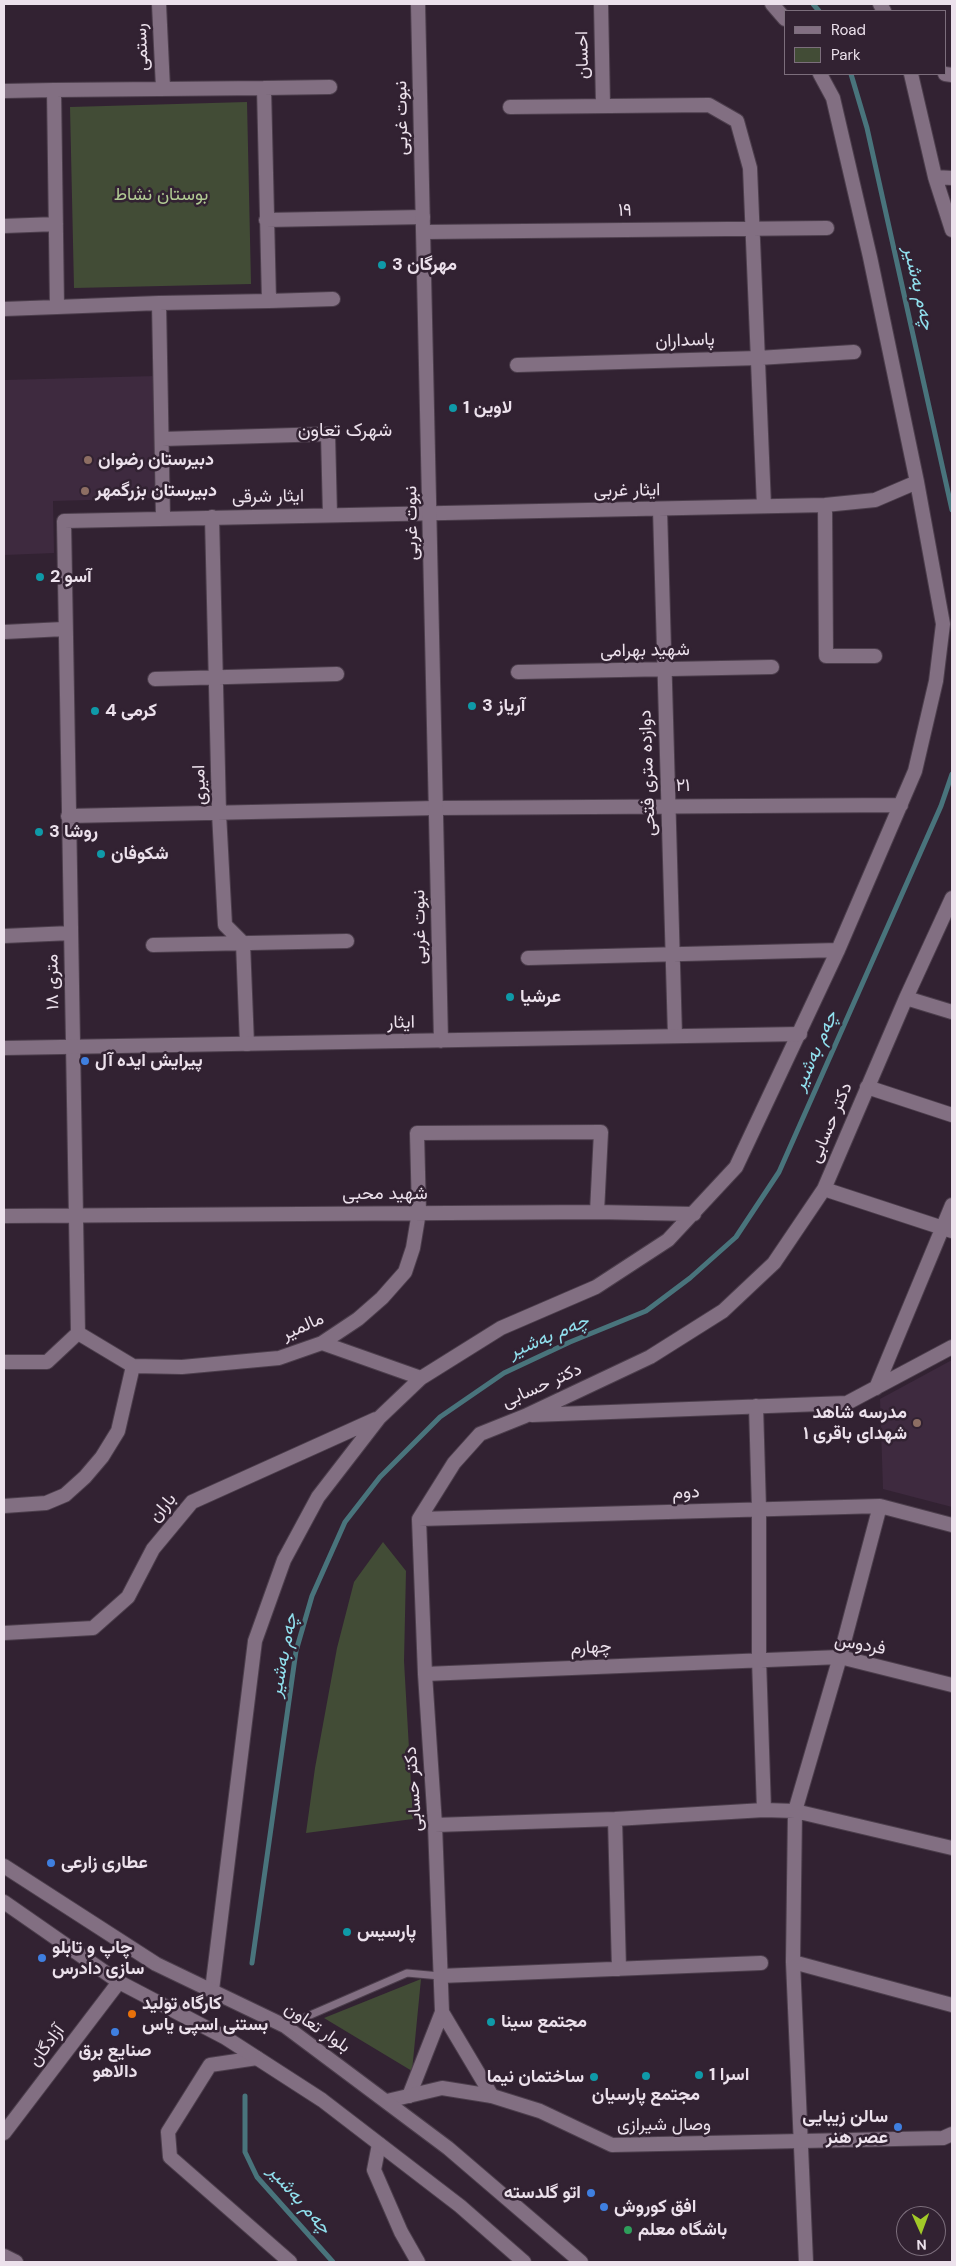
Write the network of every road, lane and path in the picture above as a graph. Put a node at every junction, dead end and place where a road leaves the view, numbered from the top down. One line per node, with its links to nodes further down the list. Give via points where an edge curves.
1 (159, 4): 9 (street, رستمی)
2 (418, 4): 17 (street, نبوت غربی)
3 (601, 4): 13 (street, احسان)
4 (772, 4): 5 (street)
5 (784, 19)
6 (821, 75): 34 (street, via 833,98)
7 (911, 75): 15 (street)
8 (330, 87): 10 (street)
9 (163, 88): 10 (street); 11 (street)
10 (264, 88): 18 (street)
11 (54, 90): 12 (street); 19 (street)
12 (4, 91)
13 (603, 105): 14 (street); 23 (street, via 709,105 737,121 750,168)
14 (510, 107)
15 (935, 177): 16 (street); 20 (street)
16 (952, 178)
17 (423, 217): 18 (street); 24 (street, نبوت غربی)
18 (266, 220): 26 (street)
19 (56, 224): 21 (street); 28 (street)
20 (952, 224)
21 (4, 226)
22 (827, 228): 23 (street, ۱۹)
23 (753, 229): 24 (street, ۱۹); 31 (street)
24 (424, 232): 38 (street, نبوت غربی)
25 (333, 299): 26 (street)
26 (269, 301): 27 (street)
27 (159, 303): 28 (street); 33 (street)
28 (57, 307): 29 (street)
29 (4, 309)
30 (854, 352): 31 (street, پاسداران)
31 (758, 358): 32 (street, پاسداران); 35 (street)
32 (516, 364)
33 (162, 439): 39 (street, via 328,434); 41 (street)
34 (918, 482): 36 (street, ایثار غربی, via 875,500); 52 (street, via 943,624 932,699 915,771)
35 (764, 506): 36 (street, ایثار غربی); 37 (street, ایثار غربی)
36 (825, 506): 44 (street, via 826,656)
37 (660, 509): 38 (street, ایثار غربی); 46 (street, دوازده متری فتحی)
38 (430, 514): 39 (street, ایثار شرقی); 53 (street, نبوت غربی)
39 (330, 516): 40 (street, ایثار شرقی)
40 (212, 517): 41 (street, ایثار شرقی); 49 (street, امیری)
41 (163, 518): 42 (street, ایثار شرقی, via 64,521)
42 (64, 630): 43 (street); 55 (street, ۱۸ متری)
43 (4, 632)
44 (875, 656)
45 (772, 668): 46 (street, شهید بهرامی)
46 (664, 669): 47 (street, شهید بهرامی); 51 (street, دوازده متری فتحی)
47 (518, 672)
48 (338, 674): 49 (street)
49 (215, 678): 50 (street); 54 (street, امیری)
50 (156, 679)
51 (668, 805): 52 (street, ۲۱); 53 (street, ۲۱); 63 (street, دوازده متری فتحی)
52 (901, 805): 62 (street)
53 (436, 808): 54 (street, ۲۱); 69 (street, نبوت غربی)
54 (219, 813): 55 (street, ۲۱); 60 (street, امیری, via 224,925)
55 (68, 816): 57 (street, ۱۸ متری)
56 (952, 898): 65 (street, دکتر حسابی)
57 (71, 933): 58 (street); 71 (street, ۱۸ متری)
58 (4, 936)
59 (346, 941): 60 (street)
60 (243, 943): 61 (street); 70 (street)
61 (153, 945)
62 (838, 950): 63 (street); 67 (street)
63 (673, 955): 64 (street); 68 (street, دوازده متری فتحی)
64 (528, 958)
65 (906, 998): 66 (street); 73 (street, دکتر حسابی)
66 (952, 1012)
67 (800, 1034): 68 (street, ایثار); 80 (street, via 736,1167)
68 (675, 1036): 69 (street, ایثار)
69 (441, 1041): 70 (street, ایثار)
70 (247, 1044): 71 (street, ایثار)
71 (73, 1047): 72 (street, ایثار); 79 (street, ۱۸ متری)
72 (4, 1048)
73 (867, 1087): 74 (street); 75 (street, دکتر حسابی)
74 (952, 1115)
75 (824, 1189): 82 (street); 91 (street, دکتر حسابی, via 774,1263 723,1311 650,1358)
76 (952, 1205): 82 (street)
77 (419, 1212): 78 (street, شهید محبی); 78 (street, مالمیر, via 417,1133 601,1132); 79 (street, شهید محبی); 84 (street, مالمیر, via 413,1248 404,1272 364,1314)
78 (597, 1212): 80 (street, شهید محبی)
79 (76, 1214): 81 (street, شهید محبی); 83 (street, ۱۸ متری)
80 (694, 1214): 88 (street, via 668,1240 596,1287 501,1328)
81 (4, 1216)
82 (947, 1230): 89 (street)
83 (78, 1333): 86 (street, via 47,1362); 87 (street, مالمیر)
84 (322, 1343): 87 (street, مالمیر, via 279,1358 182,1367); 88 (street)
85 (952, 1347): 89 (street)
86 (4, 1362)
87 (133, 1366): 93 (street, via 118,1431 85,1477 65,1495 46,1503)
88 (421, 1378): 92 (street)
89 (876, 1388): 90 (street, via 847,1403)
90 (756, 1406): 91 (street); 95 (street)
91 (525, 1416): 96 (street, دکتر حسابی, via 480,1434 454,1463)
92 (379, 1418): 98 (street, باران, via 192,1502 153,1549 128,1597 94,1628); 115 (street, via 318,1498 284,1560 255,1641)
93 (4, 1506)
94 (880, 1506): 95 (street, دوم); 97 (street, دوم); 99 (street)
95 (759, 1510): 96 (street, دوم); 100 (street)
96 (419, 1519): 101 (street, دکتر حسابی)
97 (952, 1525)
98 (4, 1633)
99 (840, 1657): 100 (street, فردوس); 102 (street, فردوس); 104 (street)
100 (759, 1660): 101 (street, چهارم); 103 (street)
101 (425, 1674): 106 (street, دکتر حسابی)
102 (952, 1685)
103 (764, 1810): 104 (street); 105 (street)
104 (795, 1811): 107 (street); 110 (street)
105 (615, 1819): 106 (street); 112 (street)
106 (436, 1825): 113 (street, دکتر حسابی)
107 (952, 1848)
108 (4, 1866): 115 (street, بلوار تعاون, via 156,1964)
109 (4, 1902): 114 (street)
110 (793, 1962): 116 (street); 125 (street)
111 (761, 1963): 112 (street)
112 (619, 1969): 113 (street)
113 (440, 1976): 117 (street, دکتر حسابی); 118 (lane, via 406,1973)
114 (119, 1982): 119 (street, via 226,2038); 123 (street, آزادگان)
115 (212, 1990): 118 (street, بلوار تعاون)
116 (952, 2002)
117 (442, 2012): 120 (street); 121 (street)
118 (285, 2026): 122 (street, بلوار تعاون)
119 (257, 2058): 126 (street, via 322,2100); 129 (street, via 210,2065 168,2132 170,2157)
120 (409, 2096): 121 (street, وصال شیرازی, via 442,2088); 122 (street, وصال شیرازی)
121 (492, 2096): 125 (street, وصال شیرازی, via 540,2111 612,2146)
122 (387, 2101): 132 (street, بلوار تعاون, via 448,2148)
123 (5, 2128)
124 (952, 2134): 125 (street, وصال شیرازی, via 943,2138)
125 (802, 2141): 133 (street)
126 (379, 2144): 130 (street, via 374,2170); 131 (street, via 460,2206)
127 (4, 2256): 128 (street)
128 (16, 2262)
129 (290, 2262)
130 (418, 2262)
131 (524, 2262)
132 (581, 2262)
133 (806, 2262)

